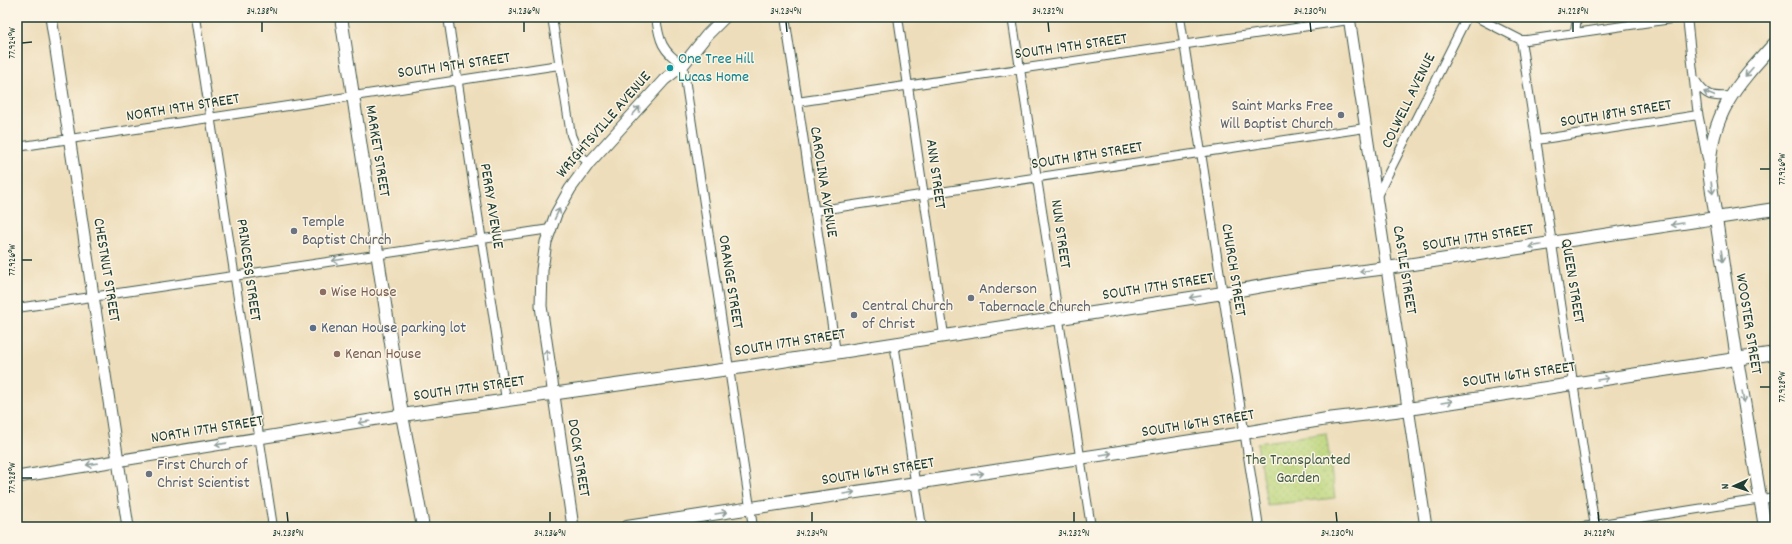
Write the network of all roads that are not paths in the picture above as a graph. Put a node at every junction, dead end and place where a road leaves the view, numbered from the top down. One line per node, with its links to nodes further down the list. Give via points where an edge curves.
1 (51, 17): 33 (street, CHESTNUT STREET)
2 (194, 17): 31 (street, PRINCESS STREET)
3 (341, 17): 27 (main road, MARKET STREET)
4 (448, 17): 25 (street, PERRY AVENUE)
5 (552, 17): 22 (street)
6 (656, 17): 21 (street, via 665,49 669,55)
7 (726, 17): 21 (street, WRIGHTSVILLE AVENUE)
8 (785, 17): 29 (street, CAROLINA AVENUE)
9 (898, 17): 26 (street, ANN STREET)
10 (1012, 17): 23 (street, NUN STREET)
11 (1180, 17): 20 (street, CHURCH STREET)
12 (1467, 17): 41 (street, COLWELL AVENUE)
13 (1476, 17): 18 (street)
14 (1577, 17): 17 (street)
15 (1686, 17): 17 (street); 24 (street, WOOSTER STREET)
16 (1347, 18): 20 (street, SOUTH 19TH STREET); 32 (street, CASTLE STREET)
17 (1576, 33): 18 (street)
18 (1521, 40): 34 (street, QUEEN STREET)
19 (1775, 43): 28 (main road, WOOSTER STREET, one-way to 28, via 1740,82)
20 (1184, 44): 23 (street, SOUTH 19TH STREET); 36 (street, CHURCH STREET)
21 (683, 64): 37 (street, WRIGHTSVILLE AVENUE, one-way to 21, via 664,80); 60 (street, ORANGE STREET)
22 (559, 65): 25 (street, SOUTH 19TH STREET); 37 (street, via 571,135 579,154)
23 (1021, 68): 26 (street, SOUTH 19TH STREET); 39 (street, NUN STREET)
24 (1693, 78): 28 (street, one-way to 24, via 1706,94); 30 (street, WOOSTER STREET)
25 (458, 80): 27 (street, SOUTH 19TH STREET); 46 (street, PERRY AVENUE)
26 (908, 85): 29 (street, SOUTH 19TH STREET); 40 (street, ANN STREET)
27 (352, 95): 31 (street, NORTH 19TH STREET); 48 (main road, MARKET STREET)
28 (1731, 96): 38 (main road, WOOSTER STREET, via 1717,122 1710,153)
29 (797, 102): 43 (street, CAROLINA AVENUE)
30 (1698, 115): 34 (street, SOUTH 18TH STREET); 38 (street, WOOSTER STREET)
31 (210, 118): 33 (street, NORTH 19TH STREET); 50 (street, PRINCESS STREET)
32 (1366, 128): 36 (street, SOUTH 18TH STREET); 41 (street, CASTLE STREET)
33 (70, 139): 35 (street, NORTH 19TH STREET); 52 (street, CHESTNUT STREET)
34 (1537, 140): 47 (street, QUEEN STREET)
35 (17, 147)
36 (1201, 152): 39 (street, SOUTH 18TH STREET); 51 (street, CHURCH STREET)
37 (589, 164): 45 (street, WRIGHTSVILLE AVENUE, one-way to 37, via 570,188)
38 (1709, 172): 44 (main road, WOOSTER STREET, one-way to 44)
39 (1038, 177): 40 (street, SOUTH 18TH STREET); 54 (street, NUN STREET)
40 (924, 195): 43 (street, SOUTH 18TH STREET); 55 (street, ANN STREET)
41 (1376, 198): 49 (street, CASTLE STREET)
42 (1775, 209): 44 (main road, SOUTH 17TH STREET)
43 (814, 211): 57 (street, CAROLINA AVENUE)
44 (1716, 217): 47 (main road, SOUTH 17TH STREET, one-way to 47); 59 (main road, WOOSTER STREET, one-way to 59)
45 (550, 229): 46 (street); 62 (street, WRIGHTSVILLE AVENUE, one-way to 45, via 541,306 542,270)
46 (482, 239): 48 (street); 63 (street, PERRY AVENUE)
47 (1552, 243): 49 (main road, SOUTH 17TH STREET, one-way to 49); 61 (street, QUEEN STREET)
48 (376, 254): 50 (street, one-way to 50); 65 (main road, MARKET STREET)
49 (1388, 268): 51 (main road, SOUTH 17TH STREET, one-way to 51, via 1308,278); 64 (street, CASTLE STREET)
50 (234, 276): 52 (street); 67 (street, PRINCESS STREET)
51 (1223, 293): 54 (main road, SOUTH 17TH STREET, one-way to 54); 66 (street, CHURCH STREET)
52 (94, 298): 53 (street); 69 (street, CHESTNUT STREET)
53 (17, 308)
54 (1059, 318): 55 (main road, SOUTH 17TH STREET); 68 (street, NUN STREET)
55 (944, 335): 56 (main road, SOUTH 17TH STREET)
56 (894, 343): 57 (main road, SOUTH 17TH STREET); 71 (street)
57 (836, 352): 60 (main road, SOUTH 17TH STREET)
58 (1775, 353): 59 (main road, SOUTH 16TH STREET)
59 (1737, 359): 61 (main road, SOUTH 16TH STREET, one-way to 59); 73 (main road, WOOSTER STREET, one-way to 73)
60 (729, 368): 62 (main road, SOUTH 17TH STREET); 74 (street, ORANGE STREET)
61 (1574, 384): 64 (main road, SOUTH 16TH STREET, one-way to 61); 75 (street, QUEEN STREET)
62 (552, 394): 63 (main road, SOUTH 17TH STREET); 79 (street, DOCK STREET)
63 (506, 400): 65 (main road, SOUTH 17TH STREET)
64 (1408, 408): 66 (main road, SOUTH 16TH STREET); 85 (street, CASTLE STREET)
65 (402, 415): 67 (street, NORTH 17TH STREET, one-way to 67); 78 (main road, MARKET STREET)
66 (1244, 434): 68 (main road, SOUTH 16TH STREET, one-way to 66); 84 (street, CHURCH STREET)
67 (259, 438): 69 (street, NORTH 17TH STREET, one-way to 69); 77 (street, PRINCESS STREET)
68 (1080, 458): 71 (main road, SOUTH 16TH STREET, one-way to 68); 83 (street, NUN STREET)
69 (118, 459): 70 (street, NORTH 17TH STREET, one-way to 70); 76 (street, CHESTNUT STREET)
70 (17, 477)
71 (915, 483): 74 (main road, SOUTH 16TH STREET, one-way to 71); 82 (street)
72 (1775, 497): 73 (street)
73 (1760, 500): 75 (street); 87 (main road, WOOSTER STREET)
74 (750, 508): 80 (main road, SOUTH 16TH STREET, one-way to 74); 81 (street, ORANGE STREET)
75 (1595, 526): 86 (street)
76 (128, 527)
77 (273, 527)
78 (423, 527)
79 (573, 527)
80 (627, 527)
81 (753, 527)
82 (922, 527)
83 (1091, 527)
84 (1259, 527)
85 (1426, 527)
86 (1582, 527)
87 (1765, 527)

